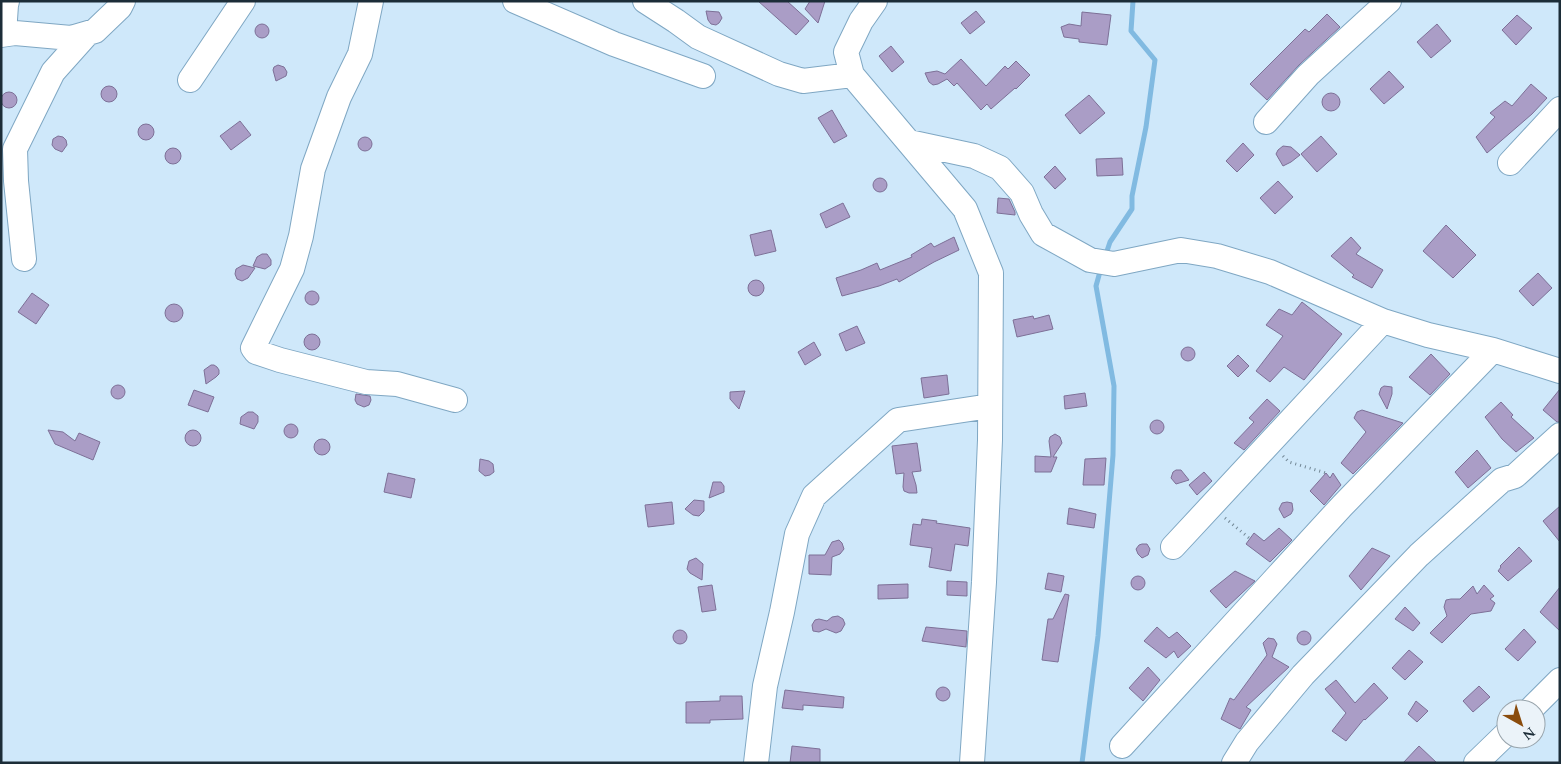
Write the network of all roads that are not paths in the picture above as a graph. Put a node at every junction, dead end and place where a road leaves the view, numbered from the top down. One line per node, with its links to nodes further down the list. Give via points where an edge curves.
1 (7, 1): 10 (street)
2 (123, 1): 9 (street, via 95,31)
3 (243, 1): 13 (street)
4 (371, 1): 22 (street, via 360,54 339,97 313,169 292,269 253,348 256,352 289,362 366,382 398,384)
5 (515, 1): 11 (street, via 614,44)
6 (645, 1): 12 (street, via 698,37 779,74 803,81)
7 (875, 1): 12 (street, via 846,52)
8 (1389, 1): 15 (street, via 1308,75)
9 (87, 34): 10 (street, via 71,38 15,33); 18 (street, via 53,72 15,149)
10 (3, 35)
11 (703, 76)
12 (852, 76): 16 (street)
13 (190, 80)
14 (1560, 109): 17 (street)
15 (1266, 122)
16 (909, 142): 19 (street, via 974,156 1000,168 1022,193 1043,234 1103,262 1181,250 1217,256 1270,272); 23 (street, via 965,209 991,273)
17 (1510, 163)
18 (24, 259)
19 (1383, 321): 20 (street); 25 (street)
20 (1493, 350): 21 (street); 29 (street, via 1342,506)
21 (1560, 372)
22 (455, 400)
23 (990, 406): 30 (street, via 898,420 814,496 797,534 765,686); 31 (street, via 984,582)
24 (1560, 435): 32 (street, via 1514,476 1502,480 1419,555 1303,675 1247,742)
25 (1173, 547)
26 (1560, 680): 27 (street)
27 (1541, 699)
28 (1496, 744): 33 (street)
29 (1122, 746)
30 (756, 763)
31 (972, 763)
32 (1234, 763)
33 (1476, 763)

